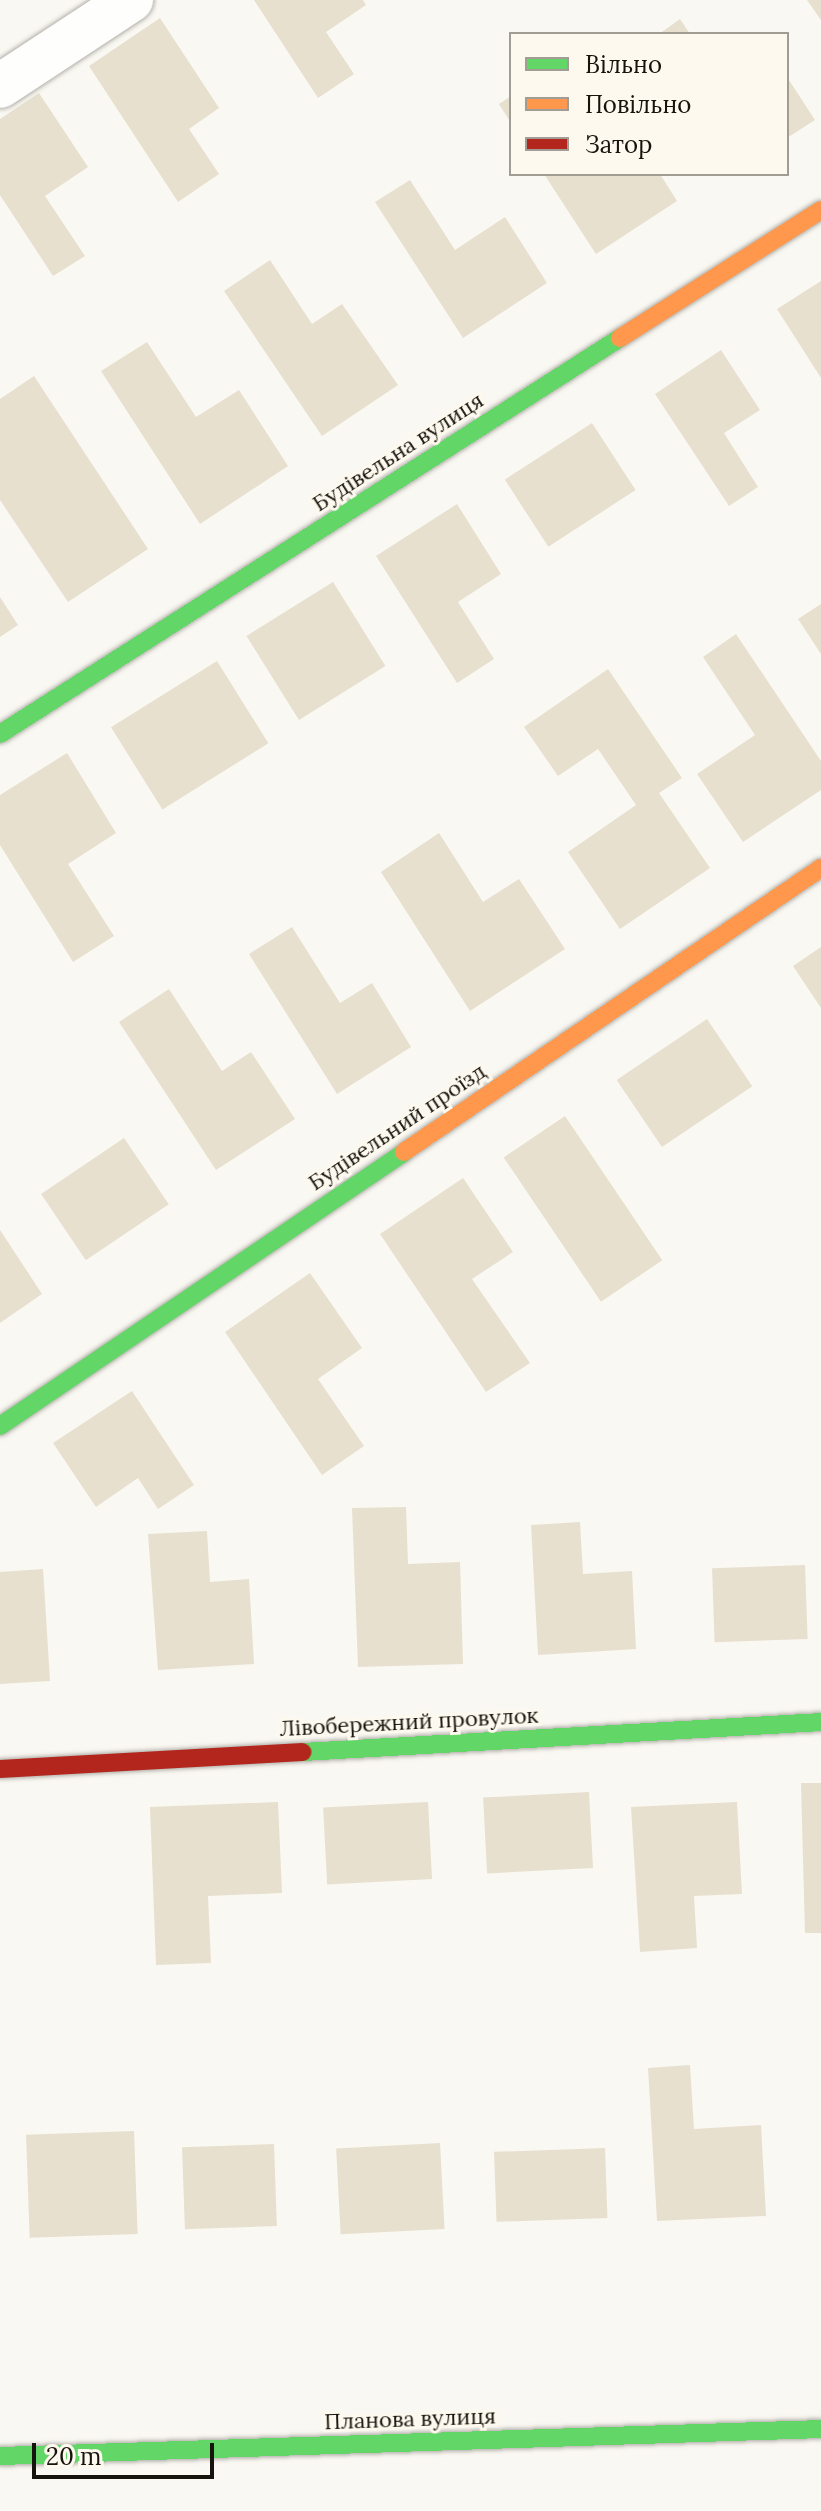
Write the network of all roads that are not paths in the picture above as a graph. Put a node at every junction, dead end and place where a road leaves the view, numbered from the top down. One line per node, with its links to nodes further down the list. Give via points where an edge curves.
1 (131, 0): 2 (street)
2 (0, 86)
3 (821, 210): 4 (street, Будівельна вулиця)
4 (0, 734)
5 (821, 868): 6 (street, Будівельний проїзд)
6 (0, 1426)
7 (821, 1722): 8 (street, Лівобережний провулок)
8 (0, 1769)
9 (821, 2429): 10 (street, Планова вулиця)
10 (0, 2456)

